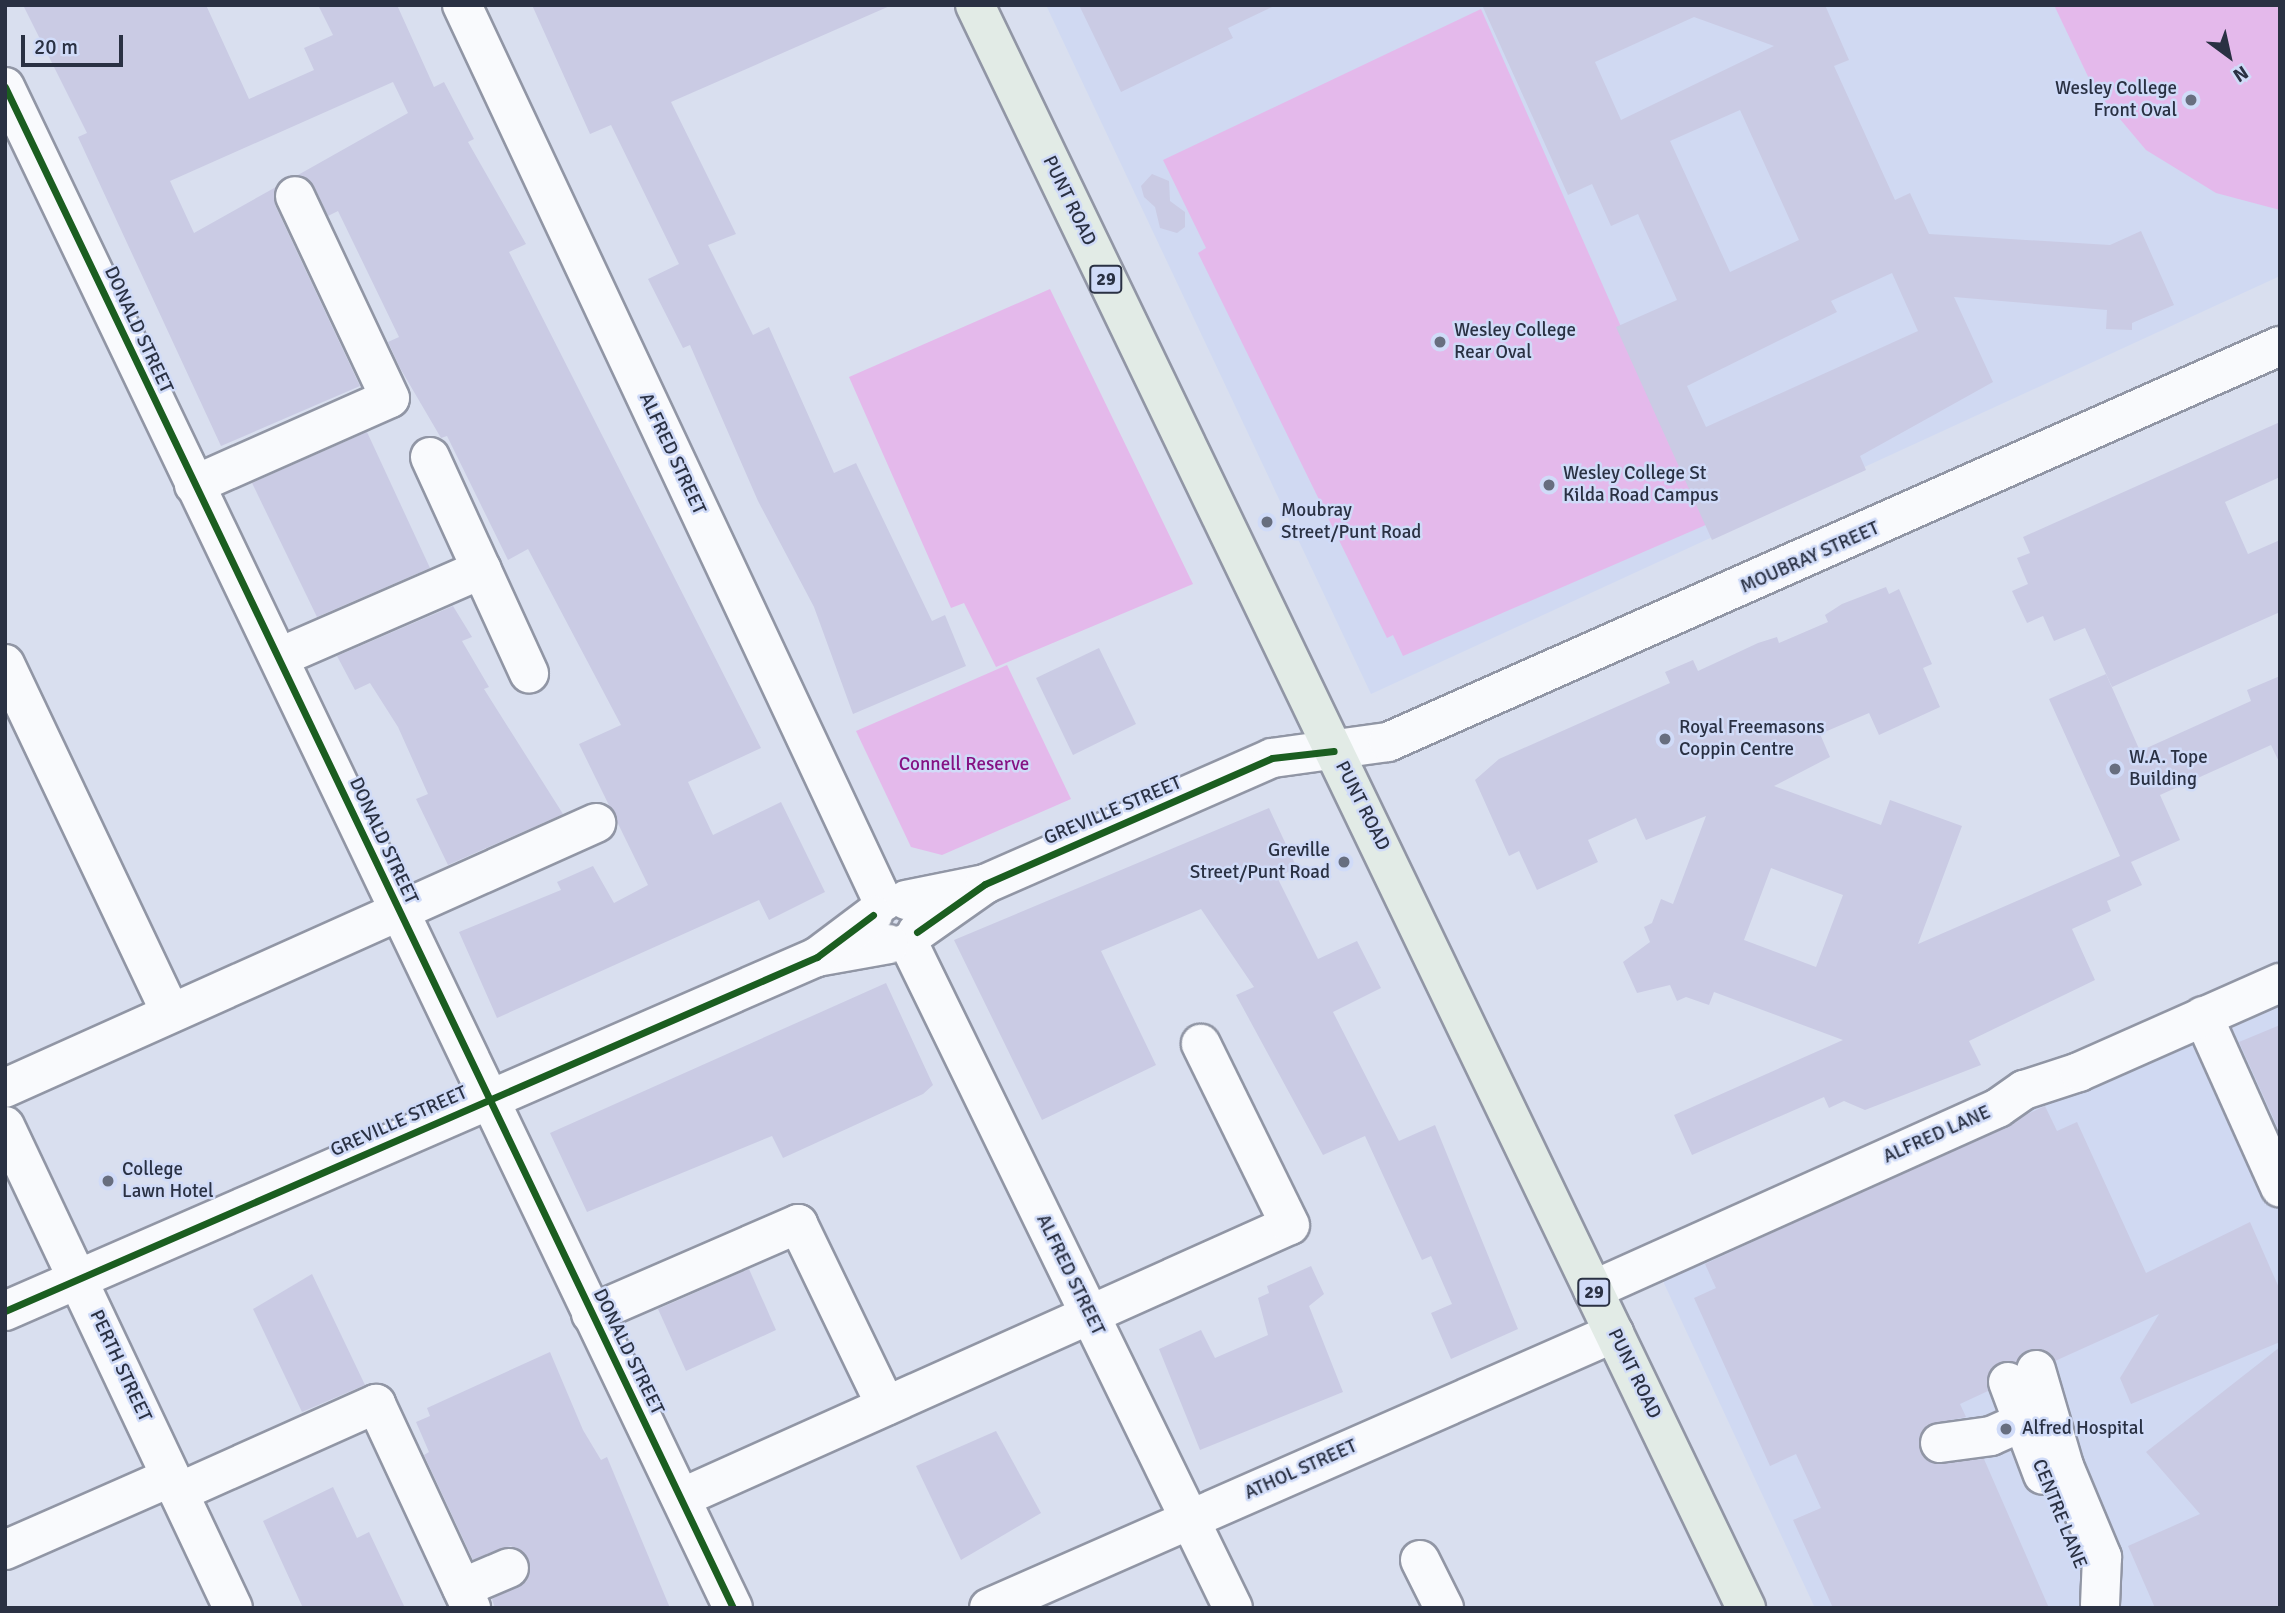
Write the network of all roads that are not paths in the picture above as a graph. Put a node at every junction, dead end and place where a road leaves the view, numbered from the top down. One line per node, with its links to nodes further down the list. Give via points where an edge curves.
1 (462, 5): 15 (street, ALFRED STREET)
2 (975, 5): 12 (highway, PUNT ROAD / 29)
3 (5, 87): 7 (street, DONALD STREET)
4 (295, 197): 7 (street, via 390,398)
5 (2280, 346): 12 (street, MOUBRAY STREET, via 1424,727 1388,742)
6 (430, 457): 8 (street)
7 (194, 485): 9 (street, DONALD STREET)
8 (482, 569): 9 (street); 11 (street)
9 (280, 657): 14 (street, DONALD STREET)
10 (5, 664): 17 (street)
11 (529, 673)
12 (1334, 751): 15 (street, GREVILLE STREET, via 1272,758); 25 (highway, PUNT ROAD / 29)
13 (596, 823): 14 (street)
14 (400, 913): 17 (street); 21 (street, DONALD STREET)
15 (896, 923): 21 (street, GREVILLE STREET); 28 (street, ALFRED STREET)
16 (2280, 983): 18 (street, ALFRED LANE)
17 (169, 1009): 20 (street)
18 (2203, 1016): 23 (street); 25 (street, ALFRED LANE, via 2024,1090 1998,1108)
19 (1200, 1044): 28 (street, via 1290,1225)
20 (5, 1088)
21 (489, 1100): 24 (street, GREVILLE STREET); 27 (street, DONALD STREET)
22 (5, 1126): 24 (street, PERTH STREET)
23 (2280, 1187)
24 (80, 1279): 26 (street, GREVILLE STREET); 33 (street, PERTH STREET)
25 (1593, 1290): 29 (highway, PUNT ROAD / 29)
26 (5, 1311)
27 (592, 1314): 30 (street, via 798,1224); 34 (street, DONALD STREET)
28 (1090, 1317): 30 (street); 35 (street, ALFRED STREET)
29 (1614, 1333): 35 (street, ATHOL STREET); 46 (highway, PUNT ROAD / 29)
30 (886, 1406): 34 (street)
31 (2023, 1422): 32 (street, via 1991,1436); 40 (street, CENTRE LANE, via 2090,1595); 40 (street, CENTRE LANE, via 2022,1376 2102,1557)
32 (1940, 1443)
33 (175, 1484): 36 (street); 39 (street, via 376,1404); 41 (street, PERTH STREET)
34 (681, 1498): 42 (street, DONALD STREET)
35 (1189, 1520): 43 (street, ATHOL STREET); 44 (street, ALFRED STREET)
36 (5, 1550)
37 (1420, 1560): 45 (street)
38 (509, 1567): 39 (street)
39 (466, 1598)
40 (2100, 1606)
41 (233, 1608)
42 (733, 1608)
43 (989, 1608)
44 (1233, 1608)
45 (1444, 1608)
46 (1746, 1608)

